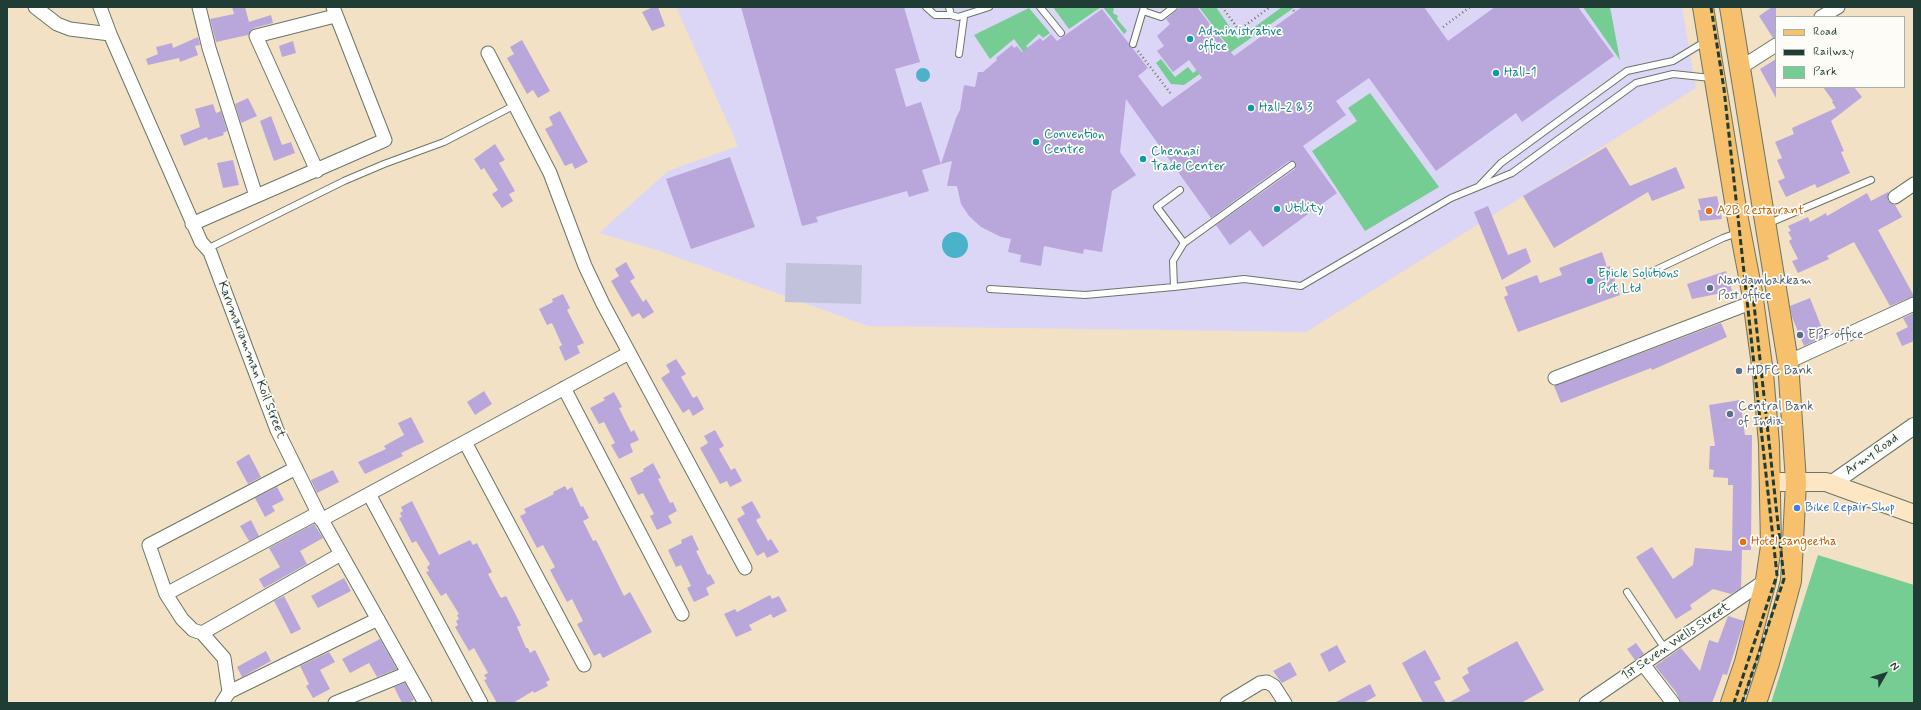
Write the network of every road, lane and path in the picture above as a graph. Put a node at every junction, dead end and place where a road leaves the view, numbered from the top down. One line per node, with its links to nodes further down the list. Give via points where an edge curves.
1 (35, 7): 26 (street, via 57,24 70,29)
2 (100, 7): 26 (street, Karumariamman Koil Street)
3 (199, 7): 42 (street, via 209,48)
4 (926, 7): 21 (lane, via 935,15)
5 (949, 7): 21 (lane)
6 (989, 7): 23 (lane)
7 (1040, 7): 25 (lane)
8 (1174, 7): 17 (lane, via 1161,17)
9 (1222, 7): 10 (path, via 1239,30)
10 (1270, 7)
11 (1291, 7): 19 (path)
12 (1461, 7): 20 (path)
13 (1470, 7): 20 (path)
14 (1703, 7): 27 (main road)
15 (1730, 7): 32 (main road)
16 (1838, 7): 22 (street)
17 (1143, 9): 28 (lane)
18 (334, 11): 37 (street, via 385,140); 37 (street, via 256,36)
19 (1294, 11)
20 (1464, 11): 24 (path)
21 (950, 15): 23 (lane)
22 (1823, 16)
23 (964, 17): 31 (lane)
24 (1443, 27)
25 (1061, 33)
26 (110, 34): 44 (street, Karumariamman Koil Street)
27 (1708, 40): 33 (main road); 40 (lane, via 1673,61 1628,71 1501,163)
28 (1133, 44): 34 (path)
29 (1775, 46): 32 (street)
30 (488, 53): 35 (street)
31 (959, 54)
32 (1740, 68): 45 (main road)
33 (1714, 78): 40 (lane, via 1673,74 1636,84 1512,173); 46 (main road)
34 (1170, 94)
35 (515, 105): 48 (lane, via 444,142 344,181); 56 (street, via 556,188 588,273)
36 (1292, 165): 47 (lane)
37 (317, 171): 42 (street)
38 (1871, 180): 45 (lane)
39 (1914, 184): 43 (street)
40 (1477, 188): 52 (lane, via 1450,198 1301,286 1244,279)
41 (1180, 190): 47 (lane, via 1157,207)
42 (256, 196): 44 (street)
43 (1895, 197)
44 (192, 224): 48 (street, Karumariamman Koil Street)
45 (1766, 225): 49 (main road)
46 (1741, 232): 50 (main road); 51 (lane)
47 (1184, 243): 52 (lane, via 1173,260)
48 (207, 249): 62 (street, Karumariamman Koil Street, via 277,430)
49 (1771, 254): 50 (main road); 57 (main road)
50 (1746, 257): 54 (main road)
51 (1645, 275)
52 (1174, 287): 53 (lane, via 1086,295)
53 (990, 289)
54 (1753, 302): 58 (street); 63 (main road, via 1770,444)
55 (1914, 304): 57 (street)
56 (629, 353): 59 (street); 70 (street)
57 (1788, 362): 64 (main road)
58 (1555, 378)
59 (564, 388): 61 (street); 74 (street)
60 (1914, 426): 65 (street, Army Road)
61 (465, 442): 66 (street); 79 (street)
62 (296, 468): 68 (street, Karumariamman Koil Street); 73 (street, via 149,545)
63 (1770, 482): 64 (main road); 71 (main road, via 1771,546)
64 (1796, 482): 65 (main road, via 1818,481); 91 (main road, via 1790,581 1770,663)
65 (1831, 484): 67 (main road)
66 (369, 494): 68 (street); 85 (street)
67 (1914, 514)
68 (320, 516): 69 (street, Karumariamman Koil Street); 73 (street)
69 (341, 554): 75 (street, Karumariamman Koil Street); 76 (street)
70 (744, 568)
71 (1766, 580): 77 (street, 1st Seven Wells Street); 90 (main road, via 1745,662)
72 (1627, 592): 77 (lane)
73 (166, 594): 76 (street, via 182,619 192,630)
74 (682, 614)
75 (378, 619): 80 (street, Karumariamman Koil Street); 81 (street)
76 (202, 634): 81 (street, via 224,658)
77 (1664, 649): 78 (street, 1st Seven Wells Street)
78 (1643, 664): 88 (street, 1st Seven Wells Street); 89 (street)
79 (584, 665)
80 (408, 673): 83 (street); 84 (street, Karumariamman Koil Street)
81 (229, 692): 82 (street)
82 (222, 703)
83 (335, 703)
84 (425, 703)
85 (481, 703)
86 (1227, 703): 87 (street, via 1260,683 1267,682 1274,686)
87 (1285, 703)
88 (1586, 703)
89 (1673, 703)
90 (1731, 703)
91 (1756, 703)

